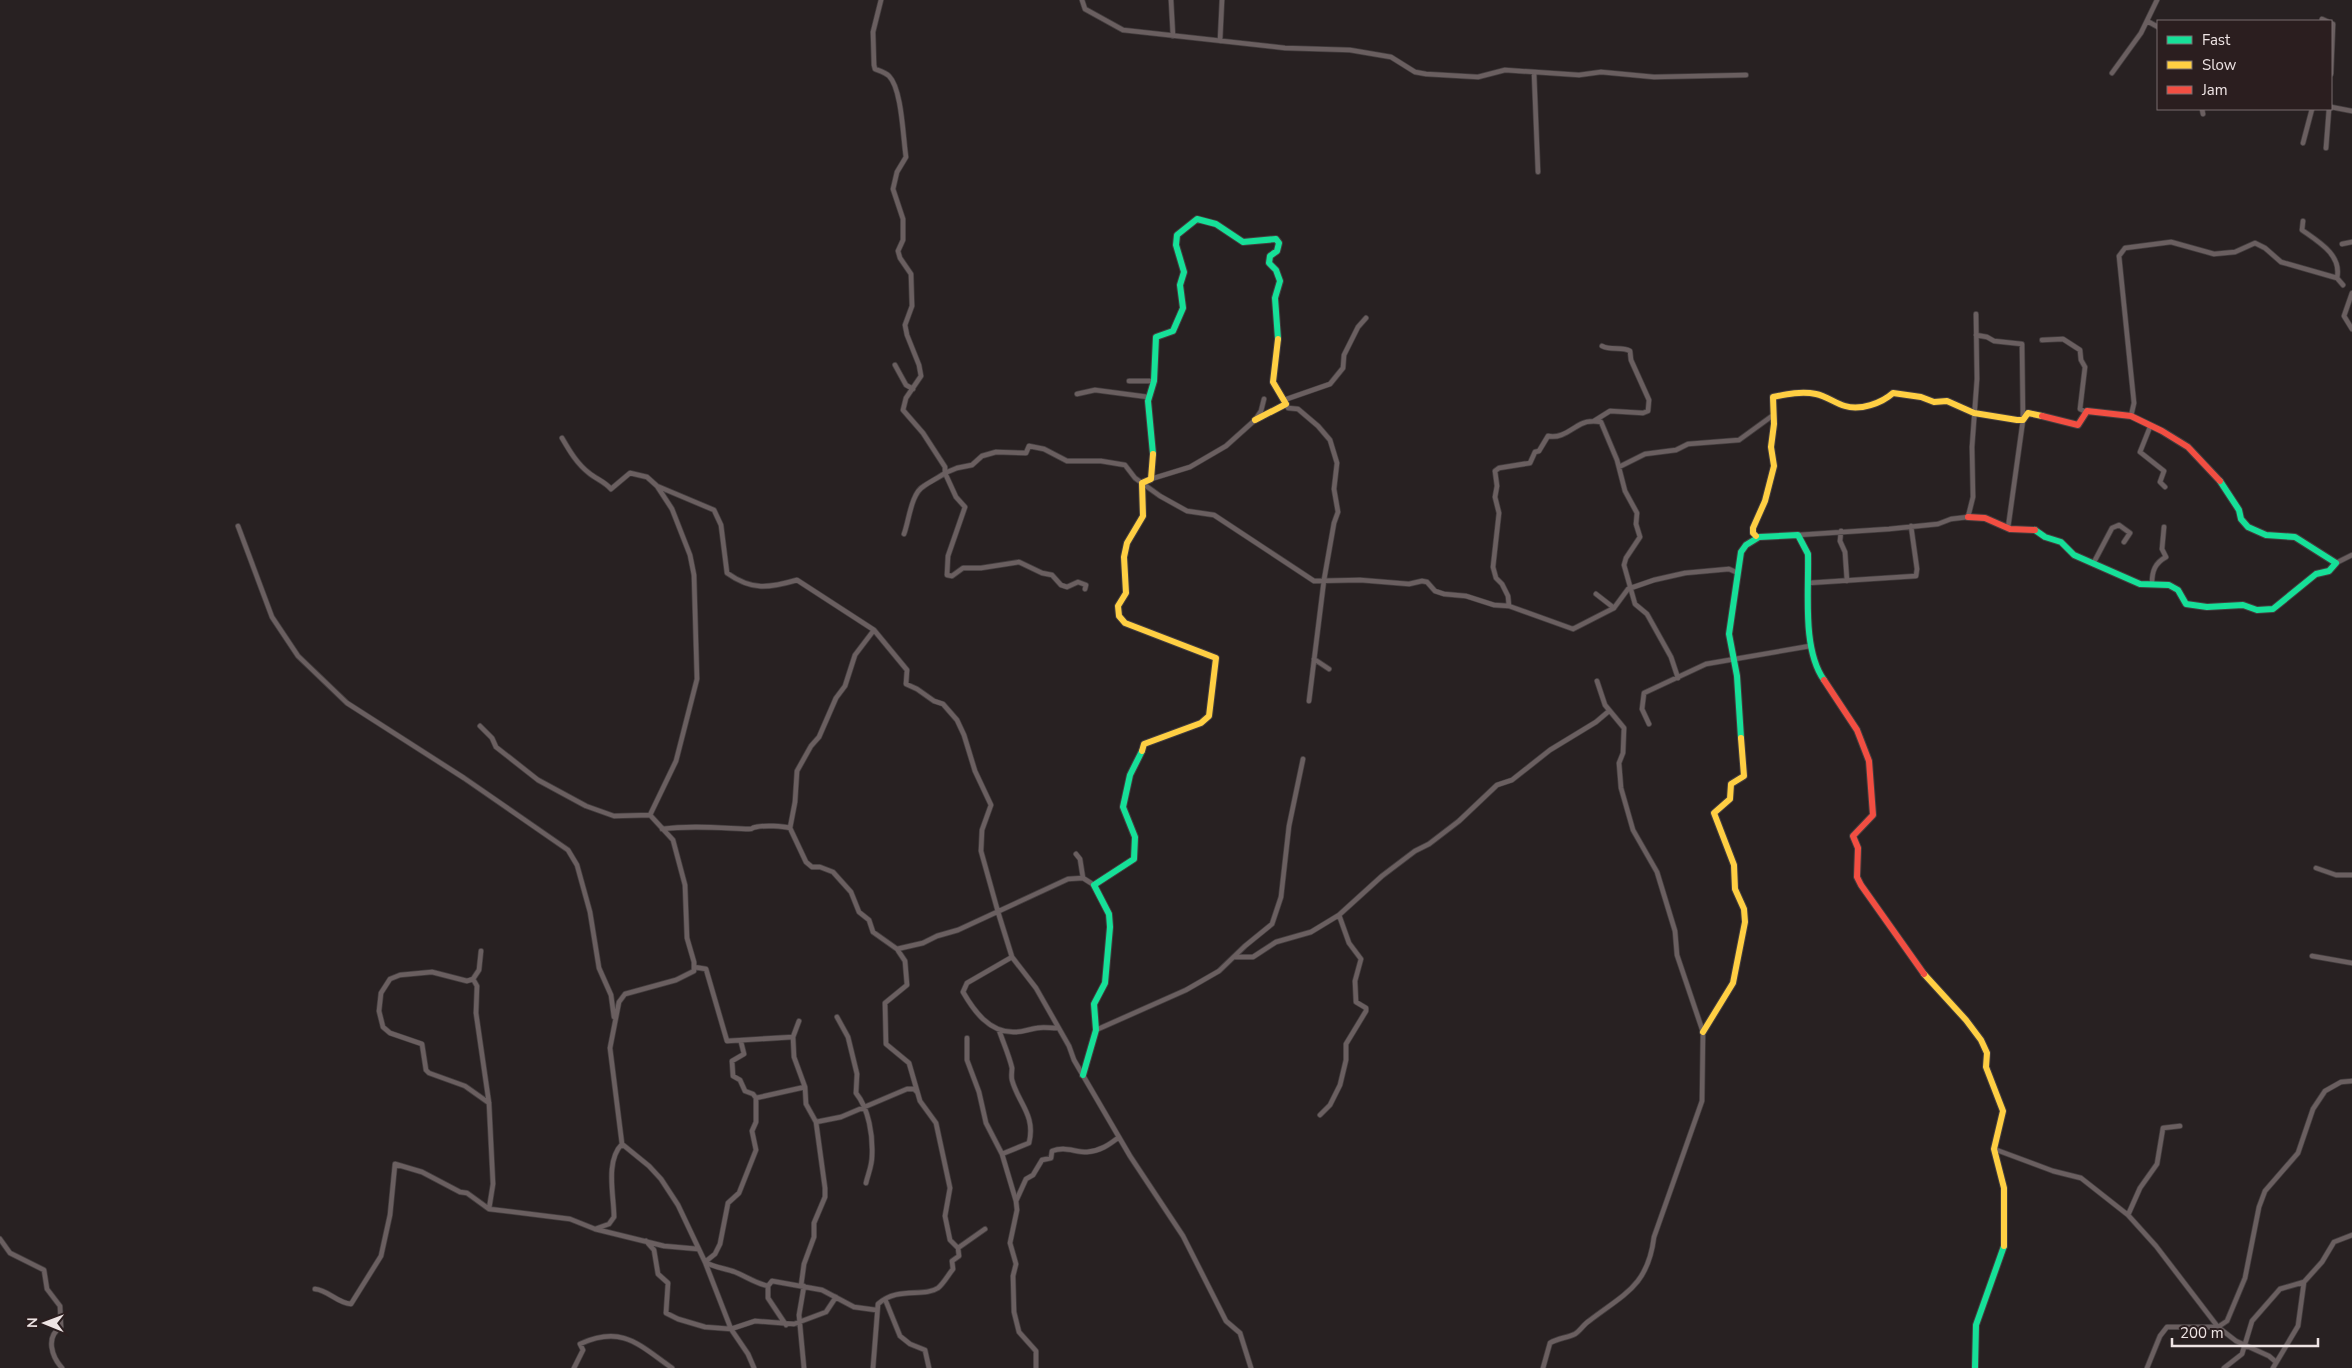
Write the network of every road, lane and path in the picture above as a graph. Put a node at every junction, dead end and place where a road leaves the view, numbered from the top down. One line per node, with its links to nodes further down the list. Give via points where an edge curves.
1 (880, 0): 39 (street, via 873,32 874,65 875,69 889,75 896,87 906,157 897,172 893,189 903,219 903,240 898,251 912,279 912,306 905,325 921,376)
2 (1082, 0): 11 (street, via 1085,9 1123,30)
3 (1171, 0): 11 (street)
4 (1222, 0): 13 (street)
5 (2157, 0): 8 (street)
6 (2322, 19): 7 (street)
7 (2326, 20)
8 (2147, 21): 10 (street); 15 (street)
9 (2332, 22): 12 (street)
10 (2157, 26)
11 (1173, 36): 13 (street)
12 (2332, 36)
13 (1220, 41): 14 (street, via 1350,50 1391,58 1414,72 1426,74 1478,77 1504,70)
14 (1534, 72): 16 (street); 23 (street)
15 (2112, 73)
16 (1746, 75)
17 (2332, 108): 20 (street)
18 (2312, 110): 21 (street)
19 (2330, 110): 22 (street)
20 (2352, 111)
21 (2303, 143)
22 (2326, 148)
23 (1538, 172)
24 (2303, 221): 27 (street, via 2302,230 2325,246 2337,263)
25 (2352, 242): 26 (street)
26 (2342, 244)
27 (2337, 278): 28 (street); 47 (street, via 2282,262 2255,243 2235,252 2214,254 2171,242 2125,248 2119,256 2134,403)
28 (2342, 285)
29 (2352, 293): 32 (street, via 2344,316)
30 (1976, 314): 33 (street)
31 (1366, 318): 43 (street, via 1344,355 1344,368 1330,384)
32 (2352, 329)
33 (1976, 335): 45 (street); 49 (street, via 2022,344)
34 (2042, 340): 44 (street, via 2063,339 2080,350 2086,367 2080,409)
35 (1602, 346): 50 (street, via 1610,350 1630,351 1650,408 1643,413 1610,411)
36 (895, 365): 39 (street, via 906,385)
37 (1129, 381): 38 (street)
38 (1154, 382): 41 (street); 43 (street, via 1156,337 1172,331 1184,303 1180,285 1184,272 1176,245 1177,235 1197,219 1216,224 1243,242 1279,242 1278,251 1270,256 1270,263 1280,281 1275,298 1279,331 1273,382)
39 (913, 389): 54 (street, via 904,402 903,410 931,445 945,467)
40 (1077, 394): 41 (street, via 1095,390)
41 (1148, 397): 55 (street, via 1154,448)
42 (1264, 399): 48 (street)
43 (1285, 402): 48 (street); 73 (street, via 1288,408 1298,409 1318,426 1336,451 1334,489 1338,512)
44 (2086, 412): 47 (street); 49 (street, via 2078,425 2028,412)
45 (1974, 413): 46 (street, via 1946,401 1934,402 1893,393 1867,406 1847,407 1816,394 1789,393 1773,397); 49 (street); 59 (street, via 1973,497)
46 (1772, 416): 53 (street, via 1740,440 1688,444 1676,450 1645,454); 67 (street, via 1774,424 1770,447 1774,466 1765,501 1753,528)
47 (2131, 416): 51 (street)
48 (1255, 420): 55 (street, via 1226,446 1190,467)
49 (2023, 420): 63 (street)
50 (1594, 421): 53 (street, via 1601,422); 80 (street, via 1582,423 1553,438 1548,436 1530,463 1495,471 1499,513 1493,567 1508,596)
51 (2150, 427): 58 (street, via 2140,452 2164,471 2160,482); 70 (street, via 2188,447 2205,463 2248,527 2266,534 2296,538)
52 (562, 438): 57 (street, via 589,474 603,480 611,489 630,473 646,477)
53 (1618, 467): 77 (street, via 1625,491 1637,513 1636,524 1640,532 1624,565)
54 (945, 473): 56 (street, via 972,465 982,456 996,452 1026,454 1029,446 1033,446 1067,461 1102,461 1125,466); 65 (street, via 923,486 915,497); 78 (street, via 956,497 965,507 948,556 947,575 952,576 963,568 1019,562 1052,575 1061,585 1068,587 1078,582 1086,585)
55 (1151, 479): 56 (street)
56 (1142, 483): 73 (street, via 1186,511 1214,515 1232,530 1248,536 1314,581); 101 (street, via 1143,516 1127,543 1124,556 1126,593 1118,606 1119,616 1126,623 1213,655 1216,658 1214,683 1209,716 1201,723 1144,744 1130,775 1123,807 1135,837 1134,859)
57 (657, 486): 82 (street, via 714,510 721,525 727,573 736,580 746,585 774,587 800,580); 94 (street, via 672,510 690,555 694,575 697,679 676,761)
58 (2165, 487)
59 (1968, 517): 61 (street); 63 (street, via 1985,518)
60 (238, 526): 114 (street, via 272,617 298,656 347,703 568,850 577,865 590,912 599,968 611,995)
61 (1911, 526): 64 (street); 74 (street, via 1916,576)
62 (2164, 527): 75 (street, via 2162,549 2166,557 2158,561)
63 (2008, 528): 71 (street, via 2033,529)
64 (1840, 531): 66 (street); 74 (street)
65 (904, 534)
66 (1798, 535): 67 (street); 76 (street, via 1808,554)
67 (1756, 536): 72 (street, via 1746,543 1741,552)
68 (2124, 542): 71 (street, via 2130,532 2119,525 2112,528)
69 (2352, 555): 70 (street)
70 (2336, 563): 75 (street, via 2330,571 2316,574 2272,609 2186,604 2178,590)
71 (2093, 564): 75 (street, via 2140,584)
72 (1738, 573): 77 (street, via 1729,569 1685,573); 85 (street, via 1729,634)
73 (1324, 580): 80 (street, via 1409,584 1422,581 1444,594); 84 (street)
74 (1847, 581): 76 (street)
75 (2152, 583)
76 (1808, 584): 83 (street)
77 (1630, 588): 81 (street); 87 (street, via 1635,604 1647,614 1671,657)
78 (1085, 589)
79 (1596, 594): 81 (street)
80 (1509, 606): 81 (street, via 1573,629)
81 (1614, 608)
82 (874, 630): 95 (street, via 855,655 846,686 836,698 819,737 797,771 796,802); 102 (street, via 907,670 906,684 942,704 957,720 964,735 975,771 991,804 982,830 981,851)
83 (1810, 646): 85 (street); 134 (street, via 1816,669 1857,730 1869,761 1873,815 1853,836 1858,848 1861,886 1917,967 1981,1040 1987,1053 1986,1067 2003,1112)
84 (1314, 659): 86 (street); 89 (street)
85 (1733, 660): 87 (street, via 1706,664); 118 (street, via 1744,776 1731,784 1730,799 1714,813 1734,865 1735,889 1744,909 1745,922 1733,983)
86 (1329, 669)
87 (1678, 678): 91 (street, via 1644,693 1642,709)
88 (1596, 681): 90 (street)
89 (1309, 700)
90 (1609, 711): 103 (street, via 1512,780 1497,785 1459,821 1382,876); 118 (street, via 1624,728 1619,763 1621,788 1633,830 1657,872 1675,931 1677,955)
91 (1649, 724)
92 (480, 726): 94 (street, via 496,747 538,780 568,798 614,816)
93 (1303, 759): 106 (street, via 1289,826 1280,897 1272,924)
94 (650, 815): 96 (street)
95 (790, 828): 96 (street, via 780,825 750,829 683,826); 104 (street, via 806,862 833,872 851,892 859,912 869,920 873,932)
96 (662, 829): 110 (street, via 673,840 685,885 687,938)
97 (1076, 854): 100 (street)
98 (2316, 868): 99 (street, via 2336,875)
99 (2352, 875)
100 (1083, 878): 101 (street); 102 (street, via 1068,879)
101 (1094, 885): 117 (street, via 1109,914 1110,927 1105,983 1094,1004)
102 (998, 912): 104 (street, via 924,943); 108 (street)
103 (1339, 916): 106 (street, via 1311,932 1276,942 1253,957); 129 (street, via 1348,933 1349,943 1361,959 1355,981 1356,1002 1366,1011 1346,1044 1340,1085 1330,1105)
104 (897, 949): 125 (street, via 905,961 907,985 885,1003 886,1044 909,1063)
105 (481, 951): 111 (street)
106 (1234, 956): 117 (street, via 1219,971 1186,990)
107 (2312, 956): 109 (street)
108 (1012, 957): 115 (street, via 1036,988); 116 (street, via 968,983 963,992 975,1013)
109 (2352, 963)
110 (694, 967): 114 (street, via 694,971 676,980 625,994 619,1002); 121 (street, via 706,969 709,974 727,1041)
111 (473, 979): 127 (street, via 477,986 476,1013); 127 (street, via 467,981 432,972 394,977 381,993 379,1011 383,1027 390,1033 422,1044 429,1073 466,1086)
112 (837, 1017): 128 (street, via 848,1037 857,1074 856,1093)
113 (799, 1021): 119 (street)
114 (614, 1024): 133 (street, via 610,1056)
115 (1057, 1028): 116 (street, via 1015,1033); 122 (street)
116 (999, 1030): 135 (street, via 1014,1086 1028,1114 1031,1135 1029,1143)
117 (1096, 1030): 122 (street)
118 (1703, 1032): 170 (street, via 1702,1101 1654,1237 1652,1257 1642,1278 1626,1293 1575,1334 1550,1342)
119 (793, 1037): 121 (street); 124 (street, via 794,1057)
120 (967, 1038): 135 (street, via 968,1060 986,1123)
121 (741, 1042): 126 (street, via 744,1054 732,1061 733,1076 740,1080 743,1090)
122 (1083, 1075): 132 (street)
123 (2352, 1081): 157 (street, via 2341,1082 2325,1092 2313,1109 2298,1153 2265,1191 2245,1278 2227,1321)
124 (804, 1087): 126 (street); 130 (street, via 806,1104)
125 (918, 1093): 128 (street, via 907,1089); 145 (street, via 924,1108 936,1123 950,1188 945,1216 950,1240)
126 (756, 1098): 147 (street, via 756,1122 752,1131 756,1150 738,1193 728,1203 720,1244)
127 (490, 1104): 138 (street, via 493,1184)
128 (864, 1106): 130 (street, via 841,1117); 136 (street, via 871,1130 872,1155)
129 (1320, 1115)
130 (816, 1122): 150 (street, via 825,1197 814,1223 814,1237 804,1264)
131 (2180, 1126): 139 (street, via 2163,1128 2158,1164 2140,1188)
132 (1119, 1138): 137 (street, via 1102,1149 1086,1152 1061,1148 1052,1151 1051,1158 1042,1160 1033,1175 1026,1178); 169 (street, via 1183,1236 1226,1321 1240,1333)
133 (622, 1144): 140 (street, via 614,1158 614,1217 609,1224); 146 (street, via 661,1179 678,1205)
134 (1994, 1149): 139 (street, via 2081,1178); 171 (street, via 2004,1188 2004,1246 1976,1325)
135 (1002, 1154): 137 (street)
136 (866, 1183)
137 (1016, 1201): 168 (street, via 1010,1243 1016,1264 1014,1312 1019,1332 1036,1351)
138 (489, 1209): 140 (street, via 570,1219); 151 (street, via 467,1193 422,1172 395,1164 390,1215 381,1256 360,1291 351,1304 344,1304)
139 (2128, 1215): 157 (street)
140 (595, 1229): 144 (street)
141 (985, 1229): 145 (street)
142 (2352, 1235): 148 (street, via 2334,1242)
143 (0, 1240): 161 (street, via 10,1253 44,1270 47,1289 60,1306 61,1327 53,1336 52,1350 53,1358)
144 (645, 1240): 146 (street, via 664,1246); 158 (street, via 654,1250 658,1274 668,1283 666,1313 678,1320 705,1327)
145 (958, 1248): 153 (street, via 959,1256 952,1261 953,1269 936,1289 900,1293)
146 (698, 1249): 147 (street)
147 (706, 1262): 149 (street); 158 (street)
148 (2304, 1282): 159 (street, via 2280,1288 2265,1304 2252,1321); 160 (street, via 2298,1326)
149 (768, 1286): 150 (street, via 772,1282); 156 (street, via 768,1298)
150 (802, 1286): 152 (street); 155 (street)
151 (315, 1288)
152 (836, 1297): 154 (street, via 854,1307); 155 (street, via 826,1312)
153 (885, 1299): 154 (street); 167 (street, via 900,1336 925,1350)
154 (876, 1310): 166 (street)
155 (800, 1322): 156 (street); 165 (street)
156 (786, 1324): 158 (street, via 755,1321)
157 (2218, 1327): 159 (street); 172 (street, via 2167,1327)
158 (731, 1329): 164 (street)
159 (2245, 1346): 160 (street); 173 (street, via 2242,1354)
160 (2276, 1362): 174 (street)
161 (62, 1368)
162 (574, 1368): 163 (street, via 583,1350 580,1344 607,1335 634,1340)
163 (672, 1368)
164 (754, 1368)
165 (804, 1368)
166 (873, 1368)
167 (929, 1368)
168 (1036, 1368)
169 (1251, 1368)
170 (1543, 1368)
171 (1975, 1368)
172 (2147, 1368)
173 (2224, 1368)
174 (2273, 1368)

